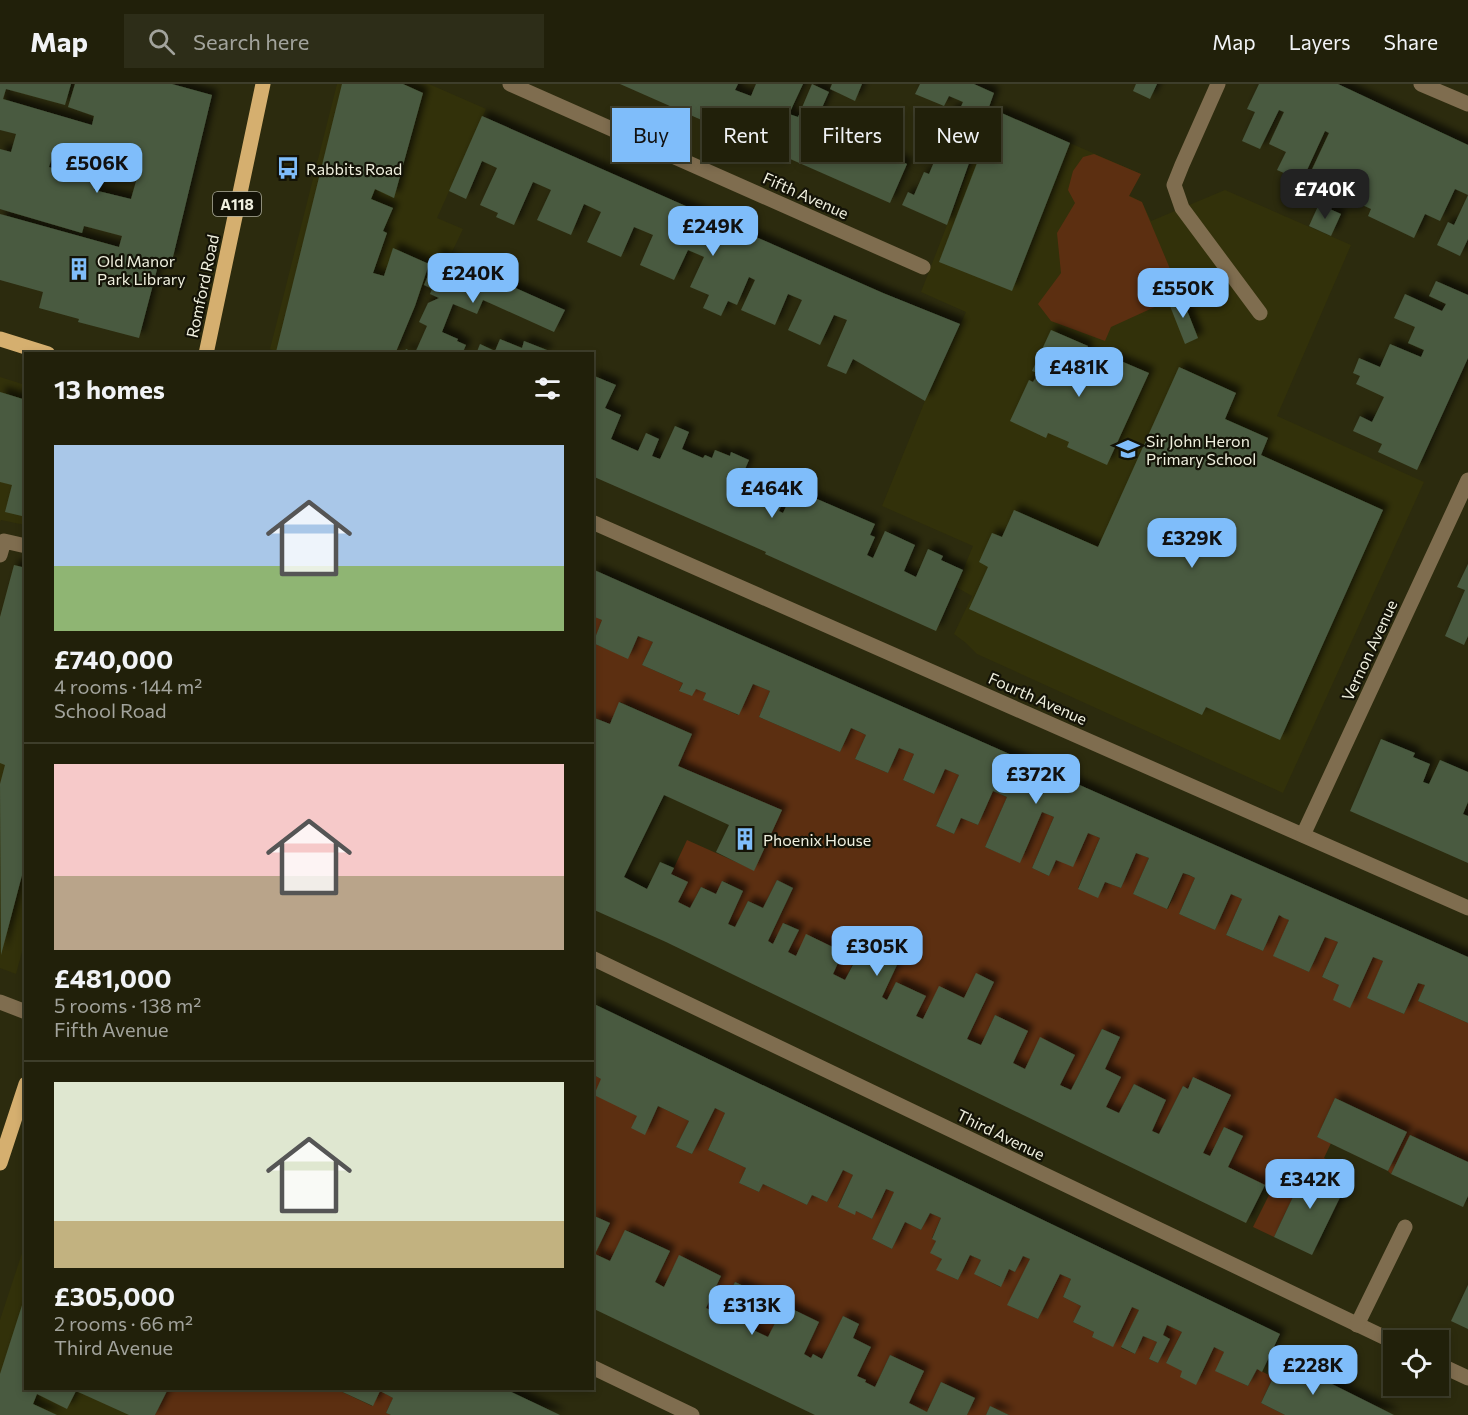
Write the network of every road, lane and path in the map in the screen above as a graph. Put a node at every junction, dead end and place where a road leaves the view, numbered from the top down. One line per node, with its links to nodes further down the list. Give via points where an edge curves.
1 (263, 84): 10 (main road, Romford Road / A118)
2 (510, 84): 6 (street, Fifth Avenue)
3 (1218, 84): 7 (street, via 1174,185 1182,208)
4 (1421, 84): 5 (street)
5 (1468, 105)
6 (923, 267)
7 (1260, 313)
8 (0, 339): 9 (main road)
9 (42, 352)
10 (206, 352)
11 (1467, 485): 15 (street, Vernon Avenue)
12 (594, 523): 15 (street, Fourth Avenue)
13 (24, 546): 14 (street, via 4,541)
14 (0, 555)
15 (1303, 835): 16 (street, Fourth Avenue)
16 (1468, 908)
17 (594, 959): 23 (street, Third Avenue)
18 (0, 1002): 19 (street)
19 (24, 1011)
20 (24, 1094): 21 (main road)
21 (0, 1163)
22 (1406, 1227): 23 (street)
23 (1358, 1325): 24 (street, Third Avenue)
24 (1383, 1337)
25 (594, 1368): 28 (street)
26 (1449, 1369): 27 (street)
27 (1468, 1378)
28 (693, 1415)

